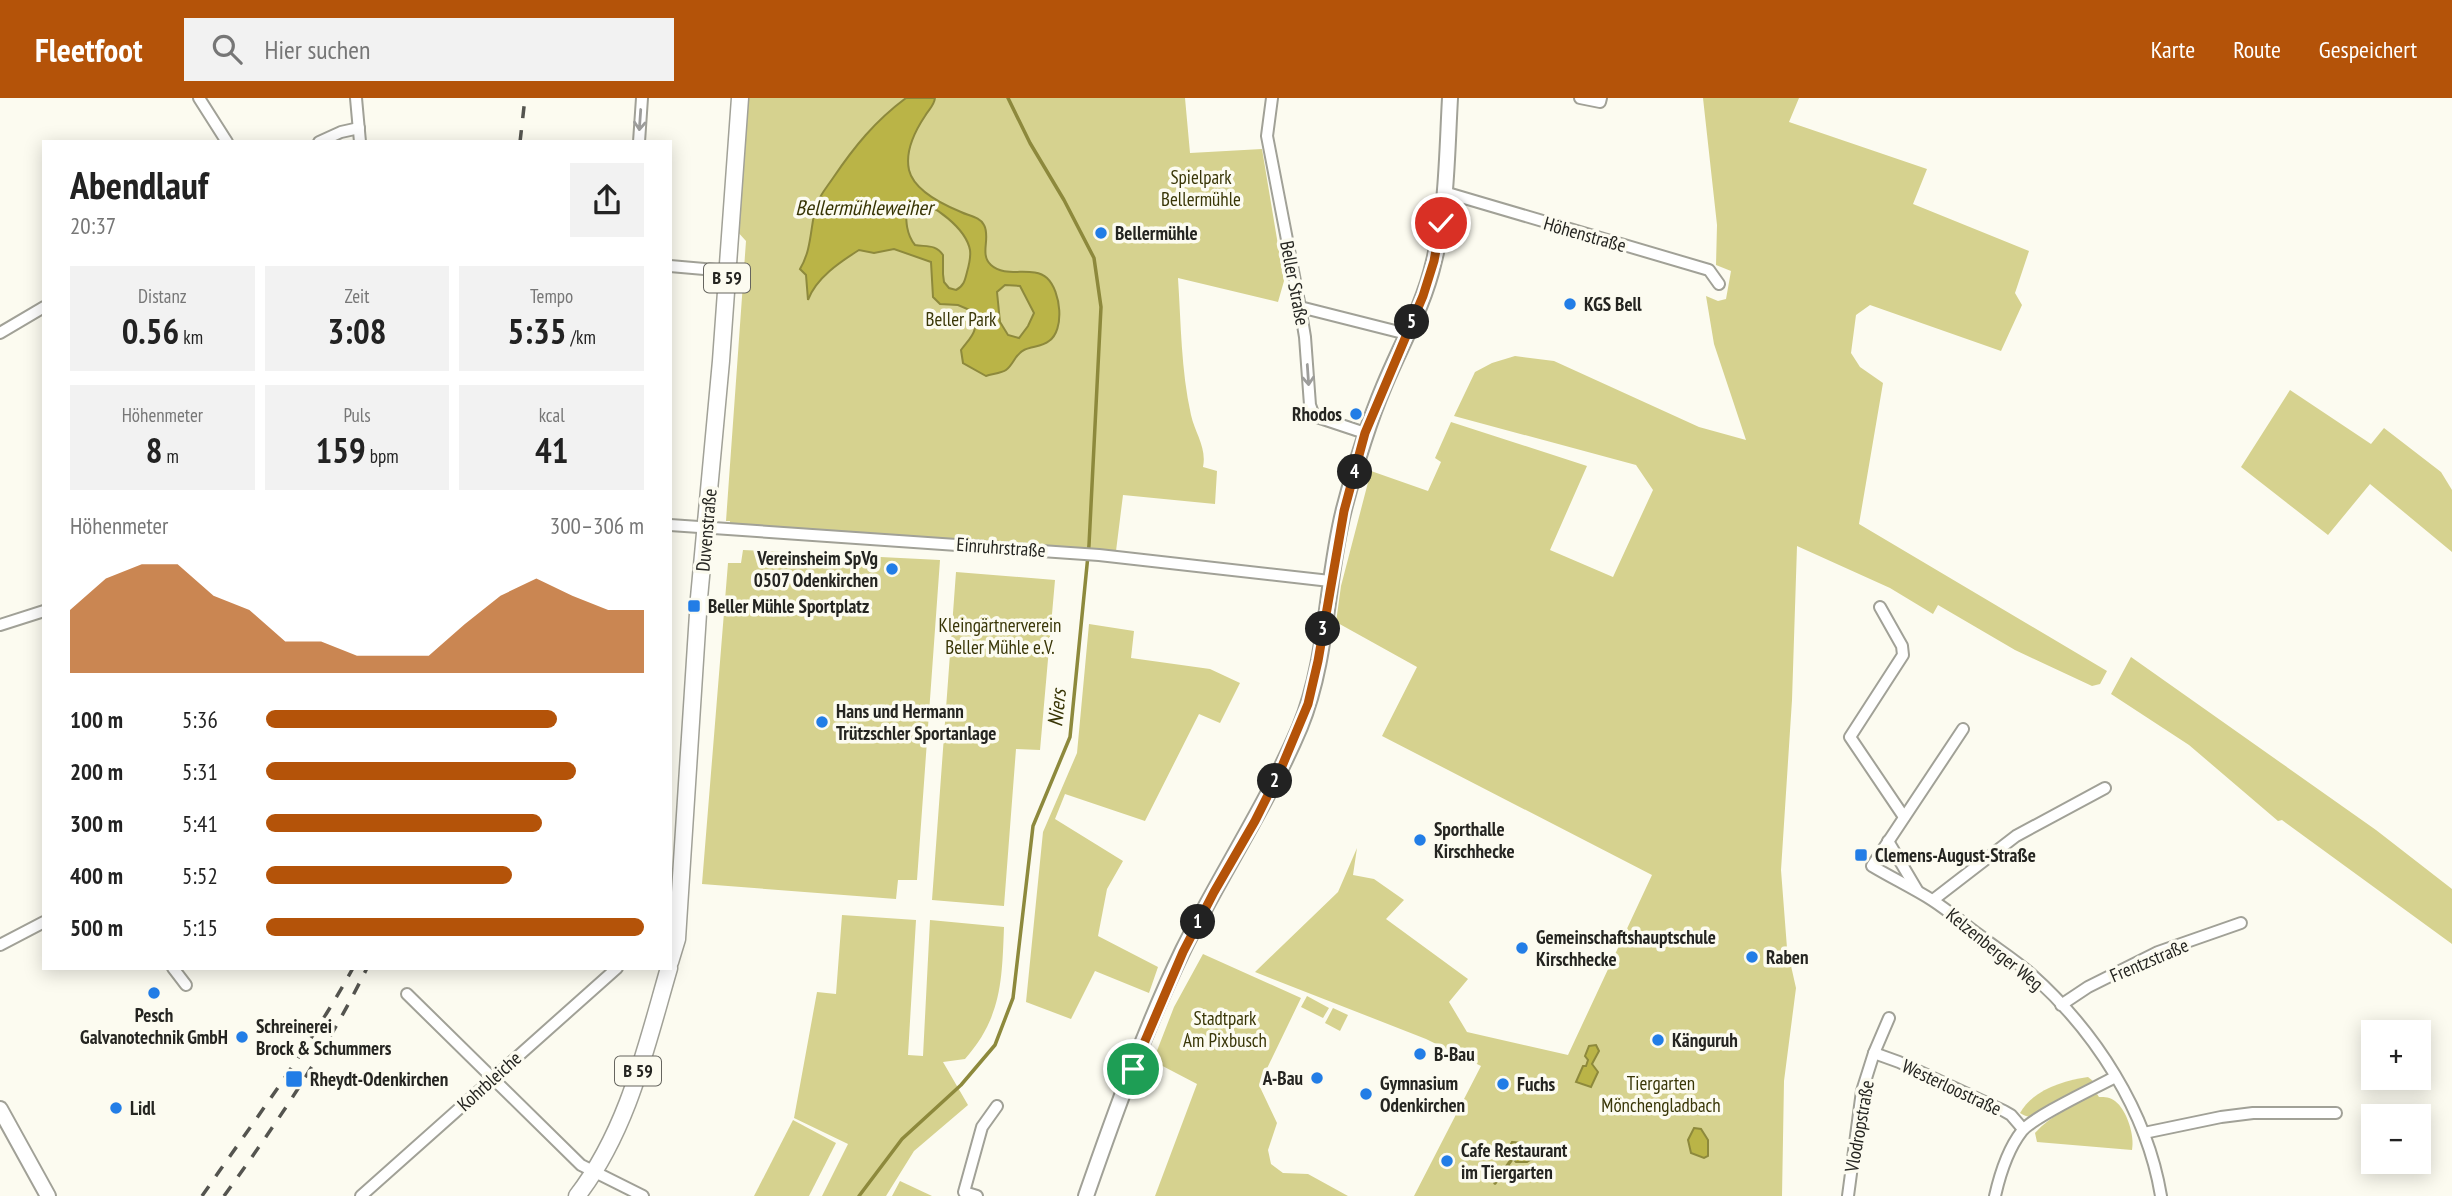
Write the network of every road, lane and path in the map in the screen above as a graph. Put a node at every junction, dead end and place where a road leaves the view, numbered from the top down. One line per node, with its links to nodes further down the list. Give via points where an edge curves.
1 (199, 98): 10 (street)
2 (356, 98): 9 (street)
3 (642, 98): 13 (street, one-way to 13)
4 (740, 98): 16 (main road, Duvenstraße / B 59)
5 (1272, 98): 18 (street, Beller Straße, via 1267,136)
6 (1450, 98): 14 (street)
7 (1580, 98): 8 (street, via 1600,102)
8 (1601, 98)
9 (359, 128): 11 (street); 12 (street)
10 (226, 140)
11 (323, 140)
12 (360, 140)
13 (639, 140)
14 (1444, 192): 17 (street, Höhenstraße, via 1709,270); 21 (street, via 1434,261)
15 (672, 266): 16 (street)
16 (727, 271): 24 (main road, Duvenstraße / B 59)
17 (1719, 284)
18 (1300, 307): 21 (street); 22 (street, Beller Straße, one-way to 22, via 1314,416)
19 (42, 308): 20 (street)
20 (0, 333)
21 (1407, 334): 22 (street)
22 (1365, 433): 25 (street)
23 (672, 525): 24 (street, Einruhrstraße)
24 (707, 527): 25 (street, Einruhrstraße, via 1099,555); 37 (main road, Duvenstraße / B 59)
25 (1331, 581): 60 (street, via 1318,661 1300,726 1255,821 1183,952 1130,1076)
26 (1880, 607): 31 (street, via 1903,655 1850,737)
27 (42, 612): 28 (street)
28 (0, 625)
29 (1963, 729): 31 (street)
30 (2105, 788): 34 (street, via 2016,836)
31 (1904, 817): 32 (street)
32 (1888, 841): 33 (street); 33 (street, Kelzenberger Weg, via 1872,866)
33 (1918, 892): 34 (street, Kelzenberger Weg)
34 (1933, 900): 44 (street, Kelzenberger Weg, via 2030,974)
35 (42, 923): 38 (street)
36 (2241, 923): 44 (street, Frentzstraße, via 2158,952)
37 (673, 938)
38 (0, 946)
39 (175, 970): 42 (street)
40 (615, 970): 48 (street, Kohrbleiche)
41 (667, 970): 54 (main road, B 59, via 626,1110)
42 (186, 985)
43 (407, 994): 48 (street)
44 (2061, 1005): 47 (street, Kelzenberger Weg)
45 (1889, 1018): 46 (street, Vlodropstraße)
46 (1874, 1053): 52 (street, Westerloostraße, via 2004,1111); 61 (street, Vlodropstraße, via 1857,1116)
47 (2116, 1077): 52 (street); 53 (street, Kelzenberger Weg)
48 (492, 1078): 54 (street, via 582,1165); 56 (street, Kohrbleiche)
49 (997, 1106): 59 (street, via 982,1127 964,1192)
50 (0, 1109): 55 (street)
51 (2336, 1113): 53 (street, via 2253,1113)
52 (2023, 1129): 62 (street, via 2007,1156)
53 (2144, 1133): 63 (street, Kelzenberger Weg)
54 (596, 1171): 57 (main road, B 59); 58 (street)
55 (48, 1196)
56 (361, 1196)
57 (577, 1196)
58 (643, 1196)
59 (977, 1196)
60 (1087, 1196)
61 (1848, 1196)
62 (1995, 1196)
63 (2161, 1196)

